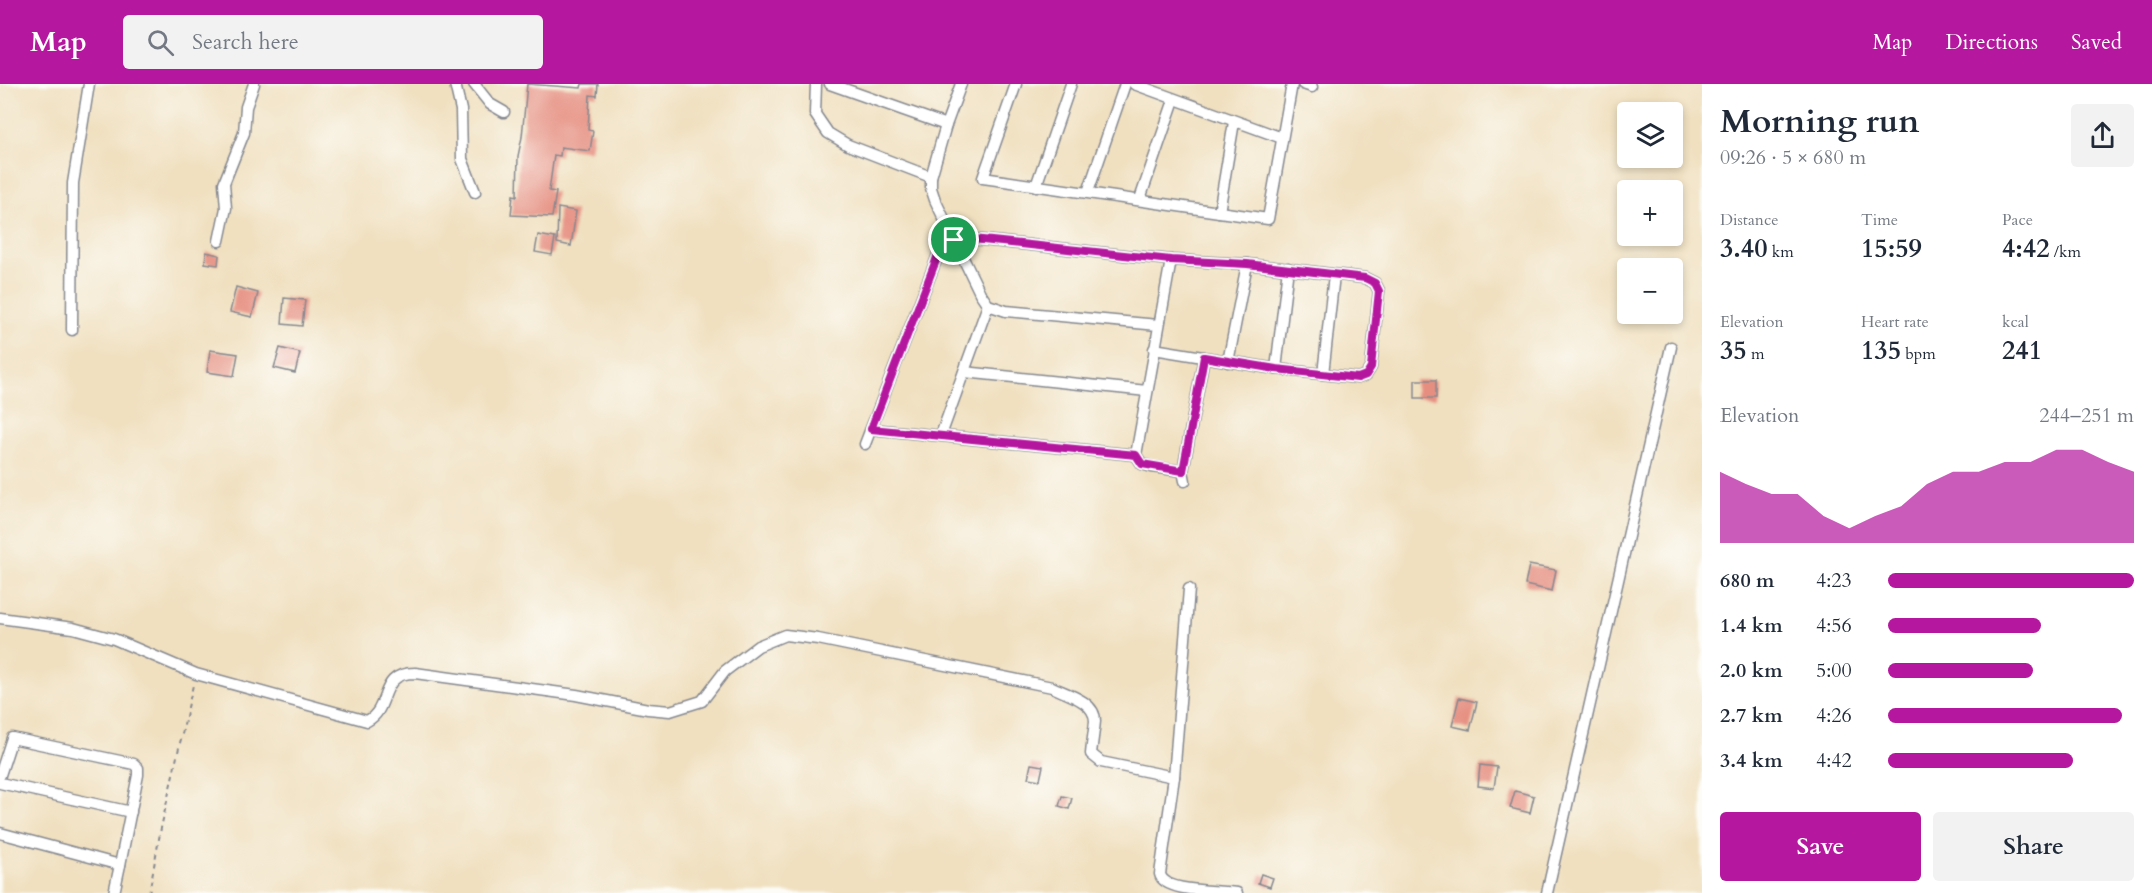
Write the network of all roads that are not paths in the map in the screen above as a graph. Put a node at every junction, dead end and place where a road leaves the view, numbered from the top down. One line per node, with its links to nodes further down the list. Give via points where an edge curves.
1 (88, 84): 32 (street, via 74,183)
2 (254, 84): 25 (street, via 246,107 244,133 224,183 226,208)
3 (455, 84): 20 (street, via 461,110 462,159)
4 (474, 84): 14 (street, via 490,104)
5 (816, 84): 18 (street, via 815,114 828,133)
6 (830, 84): 16 (street)
7 (961, 84): 16 (street)
8 (1016, 84): 19 (street, via 983,178)
9 (1071, 84): 19 (street)
10 (1125, 84): 21 (street)
11 (1134, 84): 13 (street)
12 (1292, 84): 17 (street)
13 (1174, 100): 15 (street); 22 (street)
14 (504, 112)
15 (1234, 122): 17 (street); 23 (street)
16 (946, 124): 18 (street)
17 (1281, 138): 23 (street, via 1269,219)
18 (931, 177): 24 (street, via 935,200)
19 (1036, 186): 21 (street)
20 (475, 192)
21 (1088, 192): 22 (street)
22 (1140, 199): 23 (street)
23 (1219, 212)
24 (954, 240): 26 (street); 30 (street); 41 (street, via 940,250)
25 (219, 241)
26 (1171, 260): 27 (street); 31 (street)
27 (1247, 264): 28 (street); 36 (street)
28 (1288, 268): 29 (street); 37 (street)
29 (1334, 275): 39 (street); 39 (street, via 1375,283 1379,291 1375,342 1366,375 1358,378)
30 (988, 305): 31 (street, via 1006,311); 38 (street)
31 (1158, 325): 34 (street)
32 (72, 330)
33 (1671, 347): 55 (street)
34 (1154, 349): 35 (street); 40 (street)
35 (1204, 357): 36 (street); 44 (street, via 1184,476 1142,464)
36 (1228, 362): 37 (street)
37 (1276, 369): 39 (street)
38 (964, 372): 40 (street); 42 (street)
39 (1323, 374)
40 (1147, 391): 44 (street)
41 (871, 429): 42 (street); 43 (street)
42 (941, 435): 44 (street)
43 (865, 444)
44 (1136, 455)
45 (1190, 589): 48 (street)
46 (0, 618): 48 (street, via 73,628 114,639 196,674 367,721 375,717 394,678 402,673 670,711 702,702 725,672 758,646 784,635 818,639 1052,687 1083,701 1091,710 1095,718 1091,754 1101,762)
47 (0, 775): 50 (street, via 12,738 134,764 138,775)
48 (1174, 777): 54 (street, via 1161,879 1176,889)
49 (0, 783): 50 (street)
50 (131, 812): 52 (street)
51 (0, 833): 52 (street)
52 (120, 865): 53 (street)
53 (114, 893)
54 (1236, 893)
55 (1547, 893)

